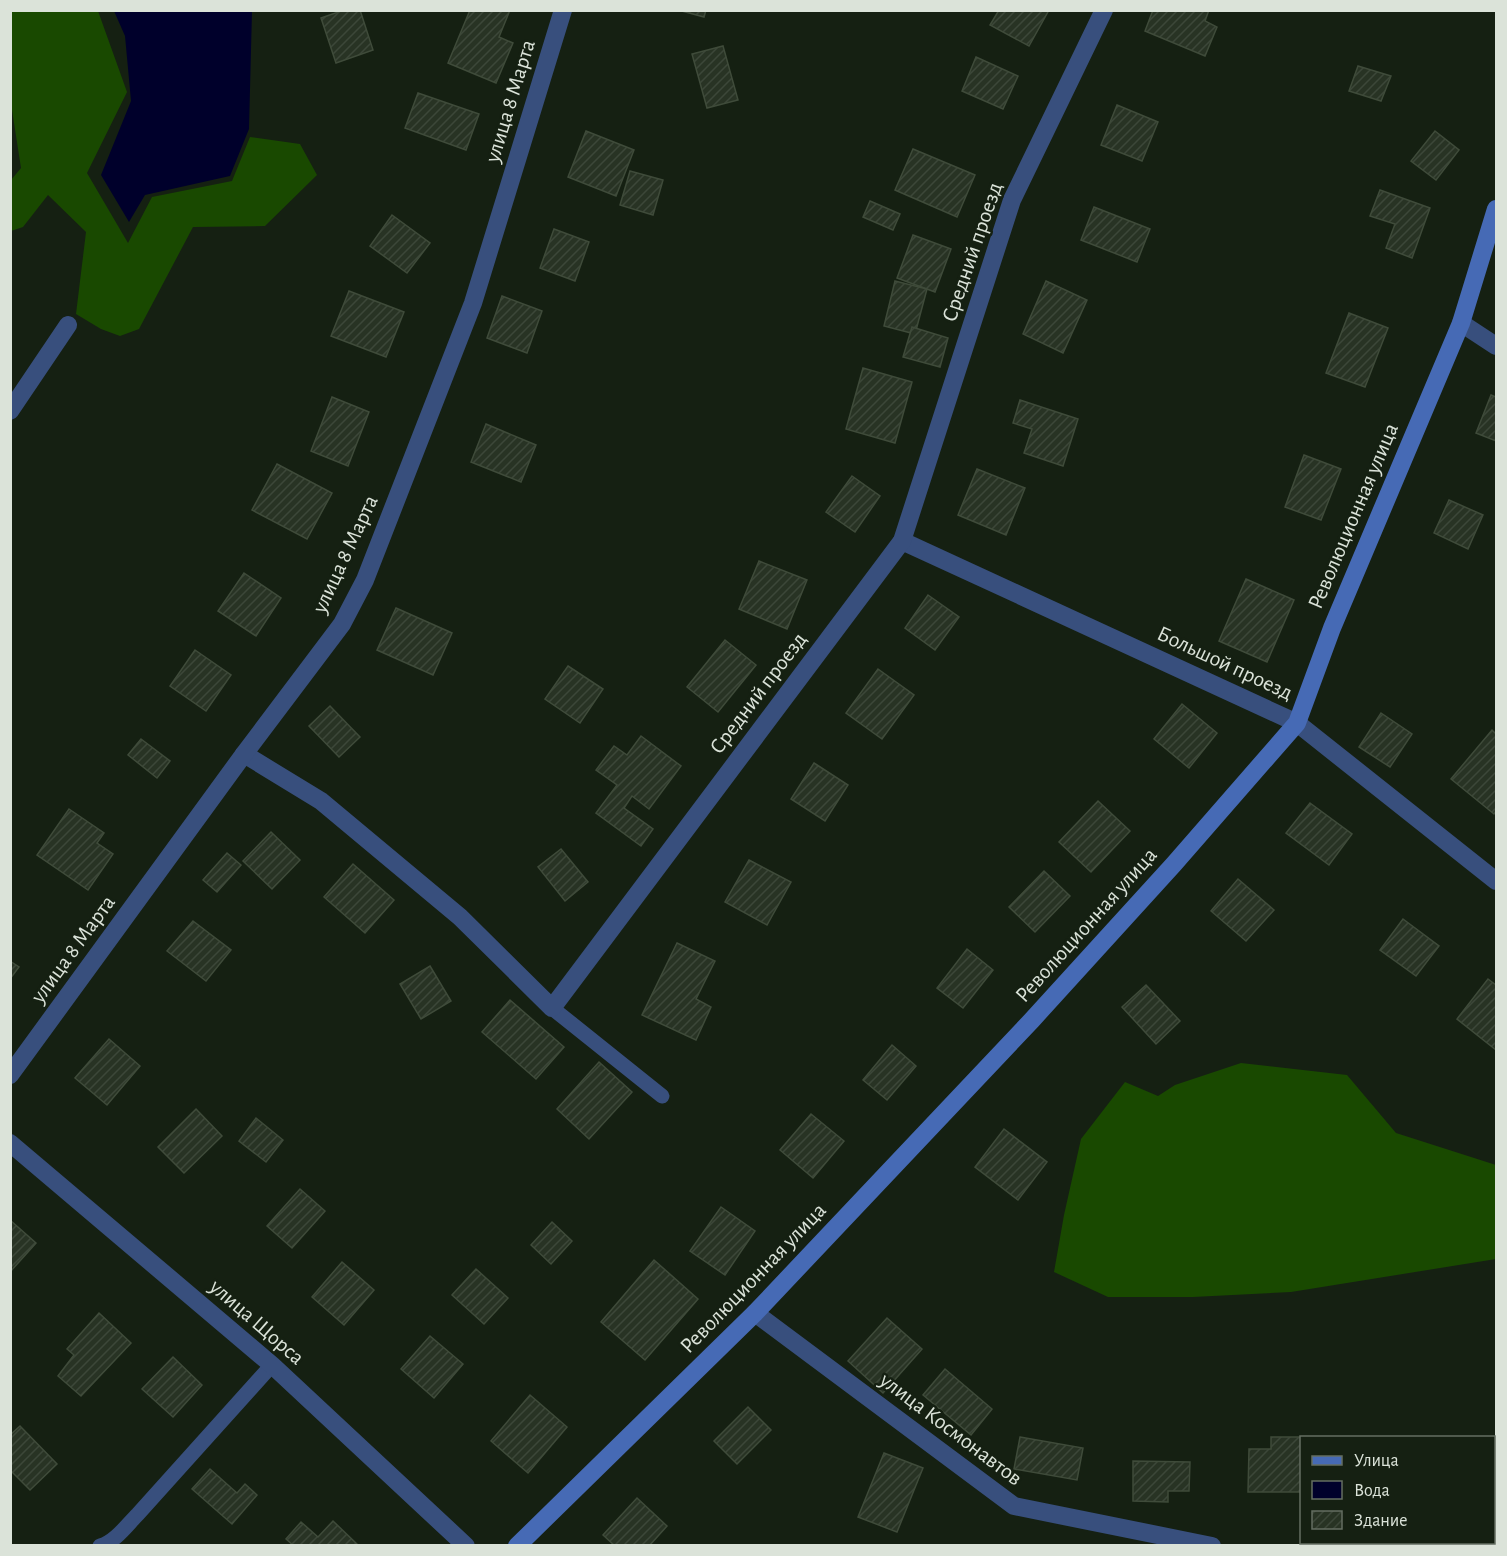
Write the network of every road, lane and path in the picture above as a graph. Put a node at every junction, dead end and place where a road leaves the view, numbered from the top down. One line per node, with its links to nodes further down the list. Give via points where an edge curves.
1 (563, 10): 10 (street, улица 8 Марта, via 473,303 364,580 342,624)
2 (1104, 10): 8 (street, Средний проезд, via 1012,200)
3 (1497, 209): 4 (main road, Революционная улица)
4 (1461, 323): 6 (street); 9 (main road, Революционная улица, via 1332,628)
5 (68, 325): 7 (street)
6 (1497, 346)
7 (10, 411)
8 (902, 541): 9 (street, Большой проезд); 12 (street, Средний проезд)
9 (1297, 723): 11 (street, Большой проезд); 16 (main road, Революционная улица, via 1032,1020)
10 (244, 754): 12 (street, via 321,801 460,917); 13 (street, улица 8 Марта)
11 (1497, 881)
12 (552, 1008): 14 (lane)
13 (10, 1075)
14 (663, 1096)
15 (10, 1143): 17 (street, улица Щорса)
16 (755, 1313): 20 (main road, Революционная улица); 21 (street, улица Космонавтов, via 1014,1506)
17 (272, 1365): 18 (lane, via 138,1514); 19 (street, улица Щорса)
18 (100, 1545)
19 (466, 1545)
20 (517, 1545)
21 (1212, 1545)

